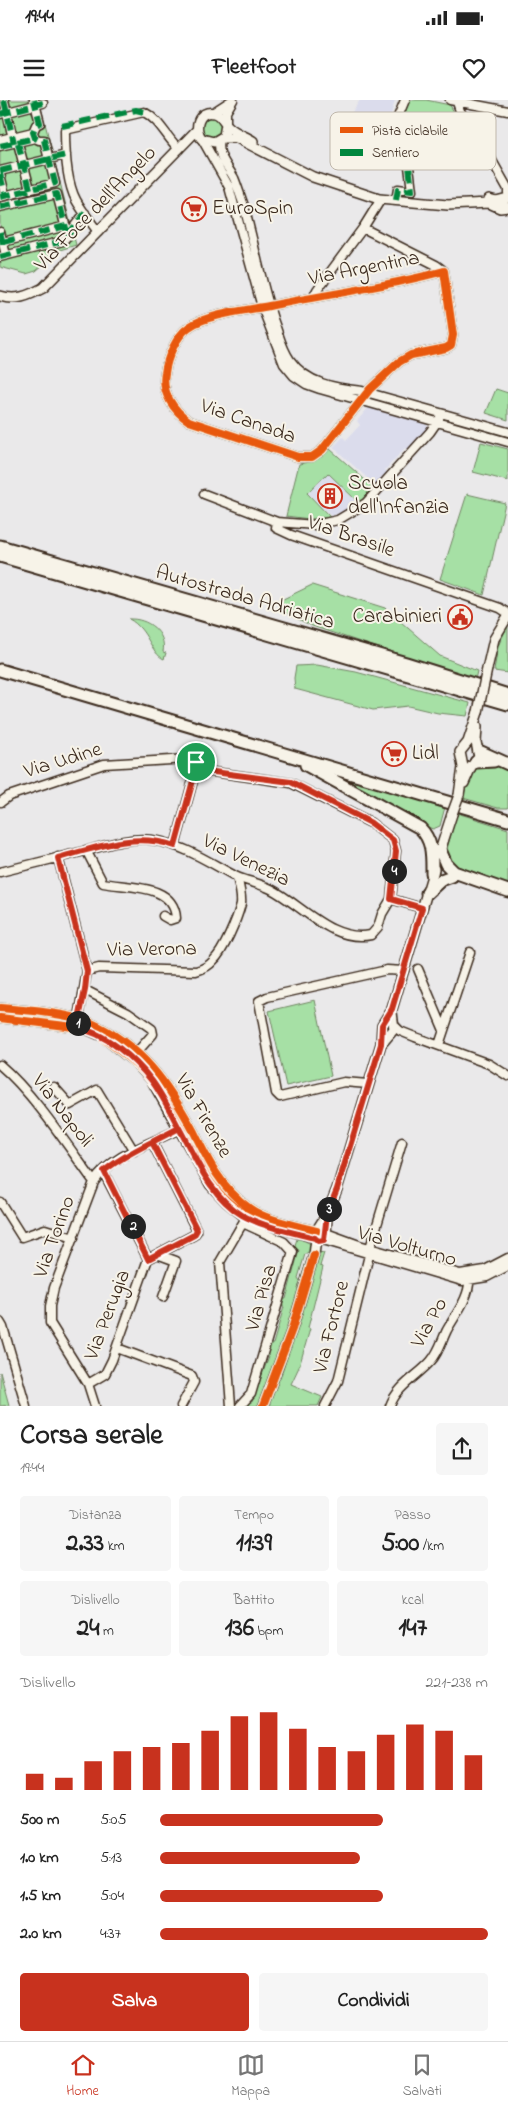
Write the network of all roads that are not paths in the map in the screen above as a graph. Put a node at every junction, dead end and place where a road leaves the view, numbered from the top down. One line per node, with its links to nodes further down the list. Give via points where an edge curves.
1 (4, 100): 11 (street)
2 (233, 100): 12 (street); 13 (street, via 226,112)
3 (405, 100): 9 (street)
4 (453, 101): 5 (street); 10 (street)
5 (471, 102): 7 (street)
6 (38, 103): 11 (street); 15 (street, via 40,123 36,125)
7 (508, 111)
8 (144, 112): 14 (street, via 136,110); 21 (street, via 154,117 171,142); 22 (street, via 65,130)
9 (400, 112)
10 (461, 112)
11 (4, 113): 19 (street)
12 (212, 113): 13 (main road, via 220,115); 16 (main road, via 200,118)
13 (226, 124): 17 (main road); 33 (main road, via 268,150)
14 (62, 126)
15 (34, 135): 19 (street); 23 (street, via 44,140)
16 (200, 136): 17 (main road, via 211,142); 21 (main road, Via Foce dell'Angelo); 32 (street)
17 (221, 139): 32 (street, via 218,149 234,178); 33 (main road, via 237,138 313,177)
18 (0, 140): 19 (street)
19 (15, 141): 20 (street); 24 (street)
20 (0, 146)
21 (182, 146): 44 (main road, Via Foce dell'Angelo)
22 (66, 155): 23 (street); 40 (street, via 70,186)
23 (49, 159): 24 (street); 28 (street, via 55,183)
24 (24, 165): 27 (street); 28 (street)
25 (496, 168): 30 (street)
26 (409, 170): 35 (street, via 412,191 398,189)
27 (0, 173): 31 (street)
28 (30, 189): 29 (street)
29 (22, 191): 31 (street); 36 (street)
30 (508, 193)
31 (3, 196)
32 (236, 196): 51 (street)
33 (379, 198): 35 (main road); 42 (street)
34 (508, 198): 37 (main road)
35 (396, 199): 37 (main road, via 458,202 489,199)
36 (24, 202): 38 (street); 41 (street, via 57,194 64,209)
37 (496, 204): 39 (main road, via 500,208)
38 (0, 207)
39 (508, 207)
40 (86, 213): 44 (street); 45 (street)
41 (66, 226): 45 (street); 46 (street)
42 (363, 228): 48 (street); 50 (street)
43 (0, 232): 46 (street)
44 (98, 232): 49 (main road, Via Foce dell'Angelo, via 43,288 10,300)
45 (68, 236): 47 (street, via 63,241)
46 (2, 242): 47 (street)
47 (3, 256)
48 (444, 271): 50 (street, Via Argentina, via 404,282); 52 (street, Via Argentina, via 453,335 450,345 404,358)
49 (0, 296)
50 (314, 296): 51 (street, Via Argentina)
51 (266, 306): 52 (street, via 284,364 294,376 306,384); 52 (street, Via Canada, via 201,320 184,331 167,360 164,379 168,397 180,415 189,421 305,458 322,450)
52 (365, 397): 53 (street); 54 (street)
53 (441, 413): 54 (street); 55 (street)
54 (437, 423): 56 (street); 58 (street, via 366,502 352,512 338,520 315,525)
55 (508, 432)
56 (508, 442)
57 (204, 494): 58 (street, Via Brasile)
58 (277, 522): 61 (street, Via Brasile, via 276,528 285,532)
59 (0, 546): 63 (highway, Autostrada Adriatica)
60 (0, 556): 64 (highway, Autostrada Adriatica)
61 (507, 613): 65 (main road, bridge, via 490,654)
62 (2, 672): 67 (highway, via 34,686 44,683)
63 (508, 695)
64 (508, 704)
65 (478, 713): 66 (main road); 68 (main road)
66 (464, 747): 68 (main road, via 469,745); 69 (main road, via 460,755)
67 (285, 753): 76 (highway); 83 (highway, via 420,828 430,844)
68 (476, 756): 69 (main road, via 467,764); 71 (highway); 74 (main road)
69 (462, 761): 74 (main road)
70 (196, 762): 72 (street); 73 (street); 75 (street, Via Udine, via 188,758 104,764 9,796)
71 (503, 763)
72 (206, 771): 73 (street); 90 (street, via 291,782 371,823 393,840 396,851)
73 (194, 777): 79 (street)
74 (459, 795): 81 (main road, bridge)
75 (0, 805)
76 (473, 810): 77 (highway); 78 (highway)
77 (508, 812)
78 (508, 822)
79 (175, 846): 80 (street, Via Venezia, via 135,840); 86 (street, Via Venezia)
80 (86, 850): 82 (street, Via Venezia); 92 (street, via 103,883 134,885 155,891 168,900 176,918 170,920)
81 (440, 850): 83 (main road); 87 (highway, via 450,869)
82 (58, 858): 84 (street, Via Venezia); 96 (street)
83 (434, 868): 85 (highway); 89 (main road)
84 (0, 872)
85 (452, 876): 87 (highway); 89 (highway)
86 (237, 877): 90 (street, Via Venezia, via 272,889 322,925 362,937 371,935 378,927); 96 (street, Via Verona, via 240,904 223,948 207,967 196,971 99,968)
87 (470, 879): 88 (highway)
88 (508, 891)
89 (427, 893): 91 (main road)
90 (391, 899): 91 (street)
91 (422, 908): 95 (main road)
92 (163, 916)
93 (470, 952): 102 (street)
94 (418, 969): 102 (street)
95 (404, 970): 101 (main road, via 392,1009); 107 (street, via 387,970 340,980 259,1001 276,1093 280,1097 344,1082)
96 (87, 971): 97 (street)
97 (85, 990): 100 (street); 104 (street, via 152,1028 153,1034)
98 (0, 1008): 100 (street, Via Firenze)
99 (0, 1018): 100 (street, Via Firenze)
100 (78, 1024): 104 (street, Via Firenze, via 88,1022); 110 (street, Via Firenze, via 101,1036 135,1063 155,1086)
101 (391, 1028): 103 (street); 107 (main road, via 381,1044)
102 (443, 1028): 103 (street)
103 (439, 1045): 106 (street, via 489,1064)
104 (137, 1052): 109 (street, Via Firenze, via 158,1073)
105 (0, 1065): 115 (street, Via Napoli)
106 (508, 1076)
107 (368, 1084): 118 (main road)
108 (54, 1087): 113 (street, via 70,1105 97,1090)
109 (189, 1123): 110 (street, Via Torino); 118 (street, Via Firenze, via 219,1178 234,1196 257,1212)
110 (179, 1128): 111 (street, Via Torino); 117 (street, Via Firenze, via 210,1185)
111 (152, 1142): 113 (street, Via Torino); 121 (street, via 197,1230 194,1235)
112 (402, 1142): 120 (street, Via Fortore)
113 (134, 1151): 114 (street, Via Torino)
114 (104, 1171): 115 (street, Via Torino); 123 (street, Via Perugia)
115 (94, 1182): 119 (street, Via Torino)
116 (0, 1202): 119 (street, via 22,1237 45,1229)
117 (245, 1220): 118 (street, Via Firenze); 133 (street, Via Pisa, via 220,1262); 135 (street, Via Pisa, via 284,1242 293,1252 251,1394)
118 (320, 1235): 120 (street, Via Volturno); 136 (main road, via 292,1329)
119 (74, 1238): 129 (street, Via Torino, via 54,1288 50,1323)
120 (370, 1251): 125 (street, Via Volturno, via 453,1279); 137 (street, Via Fortore, via 338,1382)
121 (157, 1254): 123 (street); 126 (street, via 176,1261)
122 (508, 1258): 125 (street, Via Volturno)
123 (148, 1259): 128 (street, Via Perugia)
124 (508, 1266): 125 (street, Via Volturno, via 487,1277)
125 (469, 1277): 138 (street, Via Po, via 457,1316 432,1360 399,1391)
126 (163, 1297)
127 (0, 1322): 130 (street)
128 (116, 1348): 129 (street, Via Perugia, via 105,1374); 132 (street, via 192,1376 194,1382)
129 (88, 1384): 131 (street, Via Torino)
130 (26, 1406)
131 (95, 1406)
132 (181, 1406)
133 (231, 1406): 134 (street)
134 (236, 1406)
135 (240, 1406)
136 (264, 1406)
137 (325, 1406)
138 (390, 1406)

